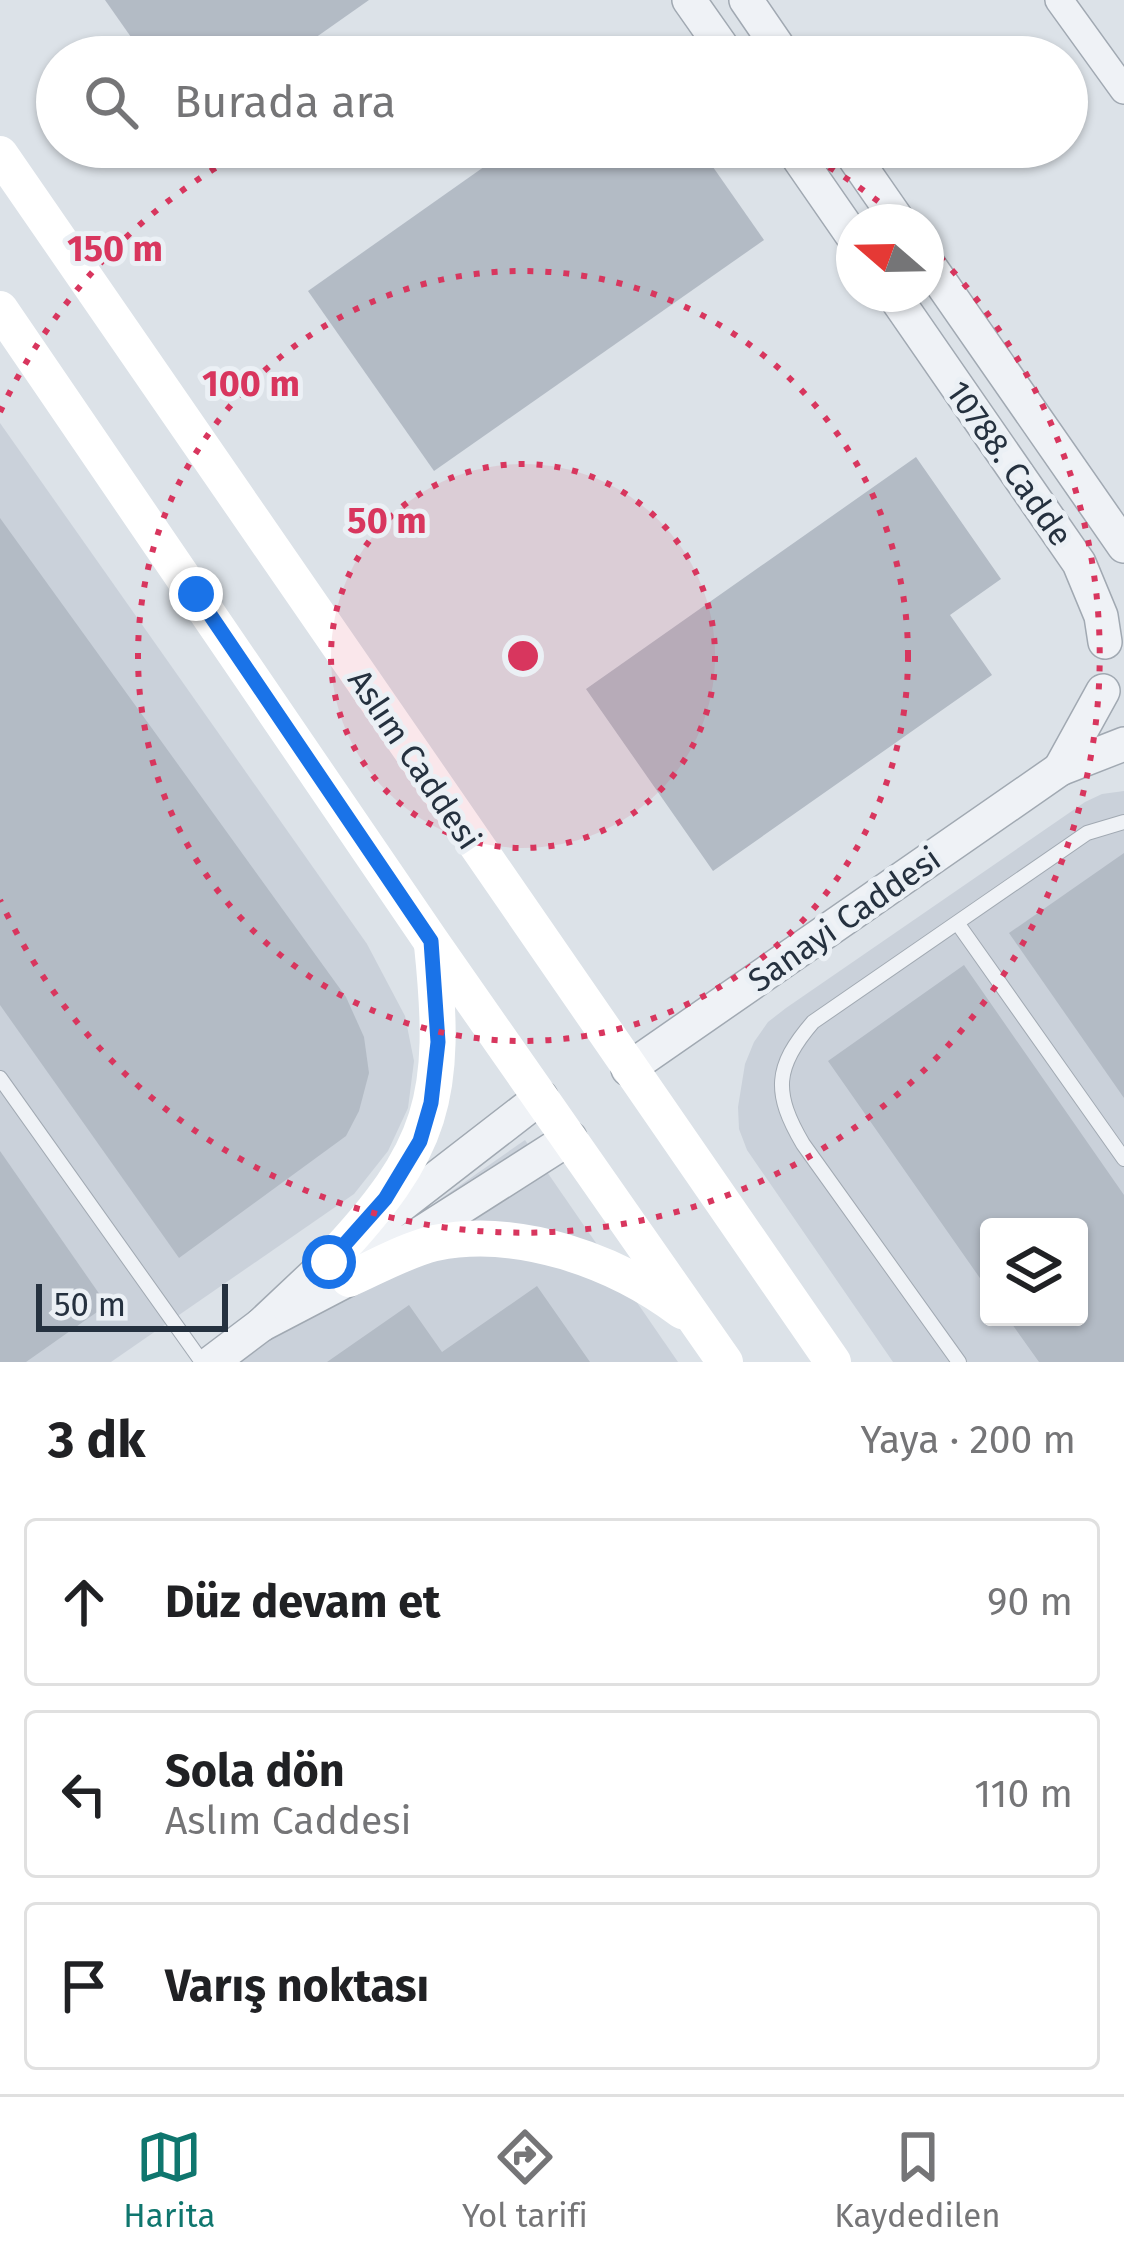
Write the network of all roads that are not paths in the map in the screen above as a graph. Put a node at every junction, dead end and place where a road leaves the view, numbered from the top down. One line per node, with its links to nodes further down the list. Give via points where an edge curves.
1 (689, 0): 4 (street)
2 (746, 0): 5 (street)
3 (1064, 2): 6 (street)
4 (714, 36)
5 (771, 36)
6 (1087, 36)
7 (1088, 37): 8 (street)
8 (1124, 90)
9 (0, 154): 26 (main road, Aslım Caddesi)
10 (806, 168): 13 (street)
11 (862, 168): 12 (street)
12 (887, 204)
13 (836, 212)
14 (944, 287): 17 (street, 10788. Cadde)
15 (0, 309): 25 (main road)
16 (905, 312): 18 (street, 10788. Cadde)
17 (1124, 546)
18 (1115, 628): 19 (street, 10788. Cadde, via 1100,666)
19 (1103, 691): 20 (street); 22 (street, Sanayi Caddesi)
20 (1124, 725)
21 (1124, 744): 22 (street, Sanayi Caddesi)
22 (1060, 769): 26 (street, Sanayi Caddesi)
23 (1124, 822): 24 (lane, via 1087,833)
24 (958, 924): 30 (lane); 37 (lane, via 813,1022 790,1048 780,1081 785,1114 802,1144)
25 (431, 941): 28 (main road); 31 (main road, via 438,1042 431,1103 420,1141)
26 (628, 1070): 36 (main road, Aslım Caddesi)
27 (0, 1078): 33 (lane)
28 (541, 1097): 29 (main road); 31 (street)
29 (570, 1138): 31 (street); 32 (main road)
30 (1124, 1159)
31 (339, 1270): 32 (main road, via 431,1244 501,1240 626,1277); 34 (street)
32 (698, 1324): 35 (main road)
33 (202, 1362)
34 (212, 1362)
35 (725, 1362)
36 (832, 1362)
37 (959, 1362)

